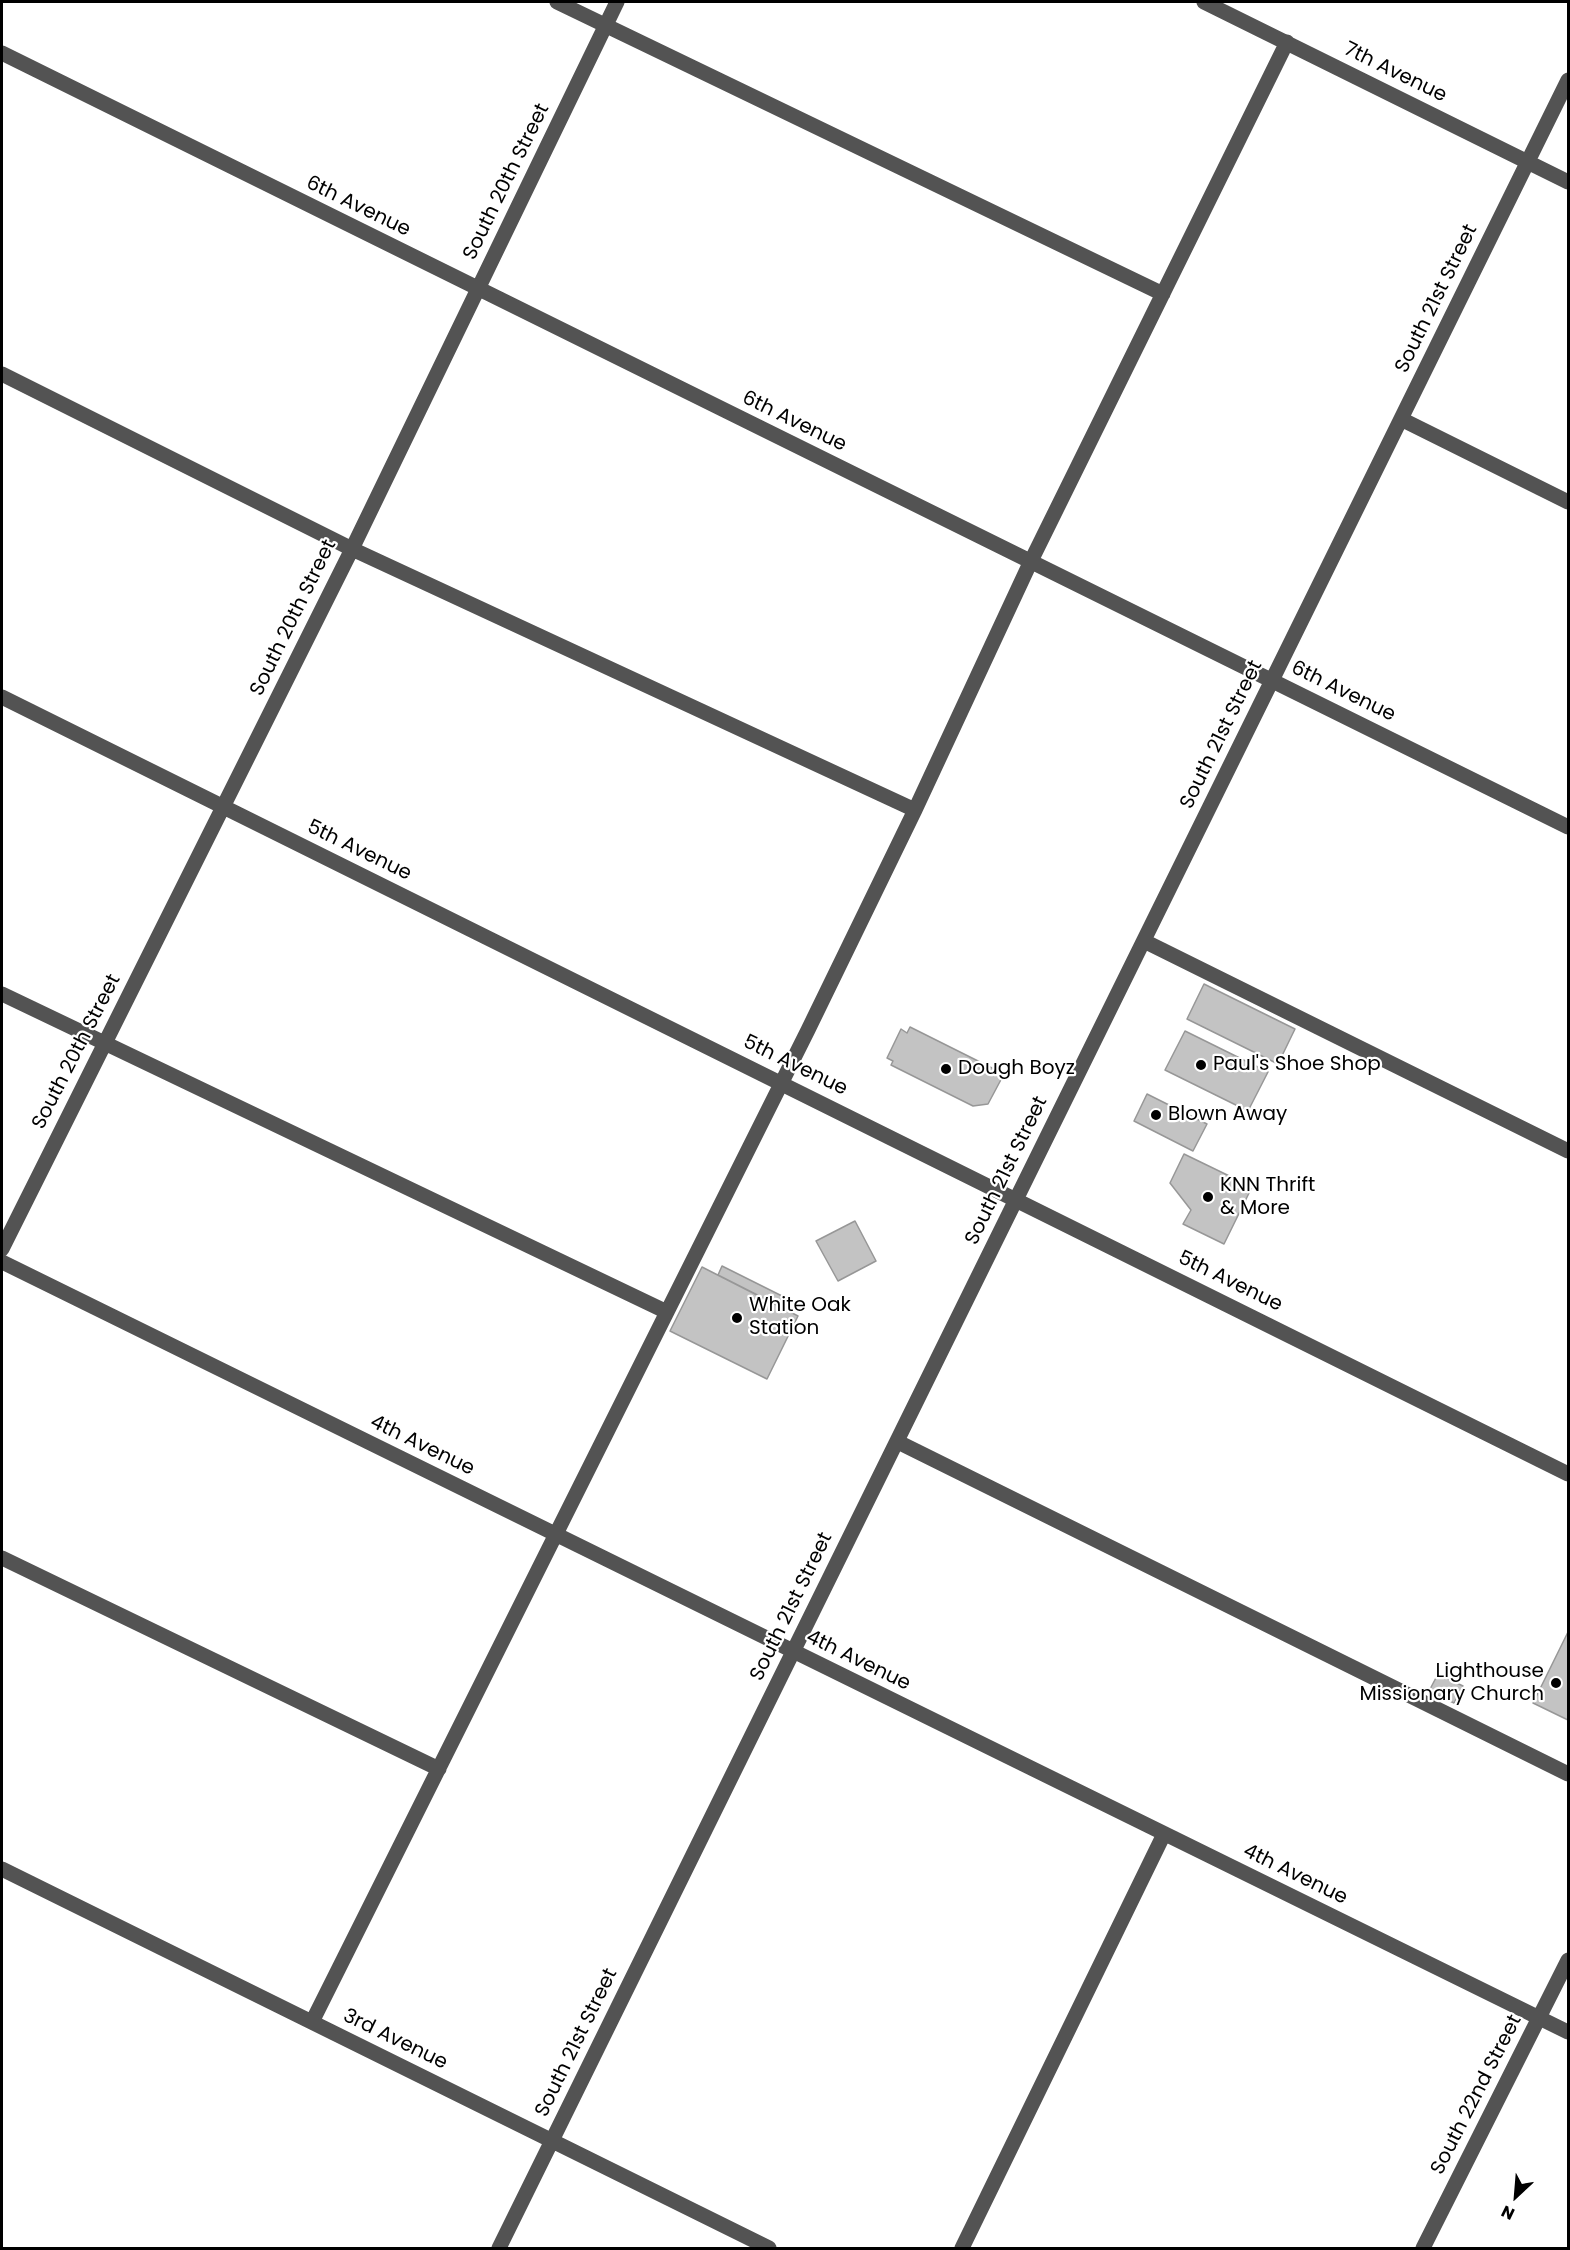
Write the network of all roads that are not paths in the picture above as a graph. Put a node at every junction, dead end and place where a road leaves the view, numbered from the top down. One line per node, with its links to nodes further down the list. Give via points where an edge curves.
1 (557, 2): 4 (street)
2 (617, 2): 4 (street, South 20th Street)
3 (1204, 2): 5 (street, 7th Avenue)
4 (605, 25): 10 (street, South 20th Street); 11 (street)
5 (1287, 42): 8 (street, 7th Avenue); 11 (street)
6 (2, 54): 10 (street, 6th Avenue)
7 (1569, 80): 8 (street, South 21st Street)
8 (1528, 162): 9 (street, 7th Avenue); 13 (street, South 21st Street)
9 (1569, 182)
10 (479, 290): 15 (street, South 20th Street); 16 (street, 6th Avenue)
11 (1163, 294): 16 (street)
12 (2, 374): 15 (street)
13 (1401, 419): 14 (street); 17 (street, South 21st Street)
14 (1569, 502)
15 (352, 549): 19 (street, South 20th Street); 20 (street)
16 (1031, 561): 17 (street, 6th Avenue); 20 (street)
17 (1272, 680): 21 (street, 6th Avenue); 22 (street, South 21st Street)
18 (2, 697): 19 (street, 5th Avenue)
19 (223, 807): 24 (street, South 20th Street); 25 (street, 5th Avenue)
20 (915, 810): 25 (street)
21 (1569, 827)
22 (1144, 941): 26 (street); 27 (street, South 21st Street)
23 (2, 994): 24 (street)
24 (104, 1044): 28 (street, South 20th Street); 30 (street)
25 (781, 1083): 27 (street, 5th Avenue); 30 (street)
26 (1569, 1151)
27 (1016, 1199): 31 (street, South 21st Street); 32 (street, 5th Avenue)
28 (2, 1249)
29 (2, 1262): 33 (street, 4th Avenue)
30 (667, 1312): 33 (street)
31 (898, 1442): 35 (street, South 21st Street); 37 (street)
32 (1569, 1474)
33 (556, 1535): 35 (street, 4th Avenue); 36 (street)
34 (2, 1558): 36 (street)
35 (793, 1652): 38 (street, 4th Avenue); 44 (street, South 21st Street)
36 (439, 1769): 42 (street)
37 (1569, 1774)
38 (1164, 1834): 41 (street, 4th Avenue); 47 (street)
39 (2, 1869): 42 (street, 3rd Avenue)
40 (1569, 1960): 41 (street, South 22nd Street)
41 (1540, 2018): 43 (street, 4th Avenue); 48 (street, South 22nd Street)
42 (312, 2022): 44 (street, 3rd Avenue)
43 (1569, 2032)
44 (552, 2142): 45 (street, South 21st Street); 46 (street, 3rd Avenue)
45 (499, 2248)
46 (769, 2248)
47 (962, 2248)
48 (1423, 2248)

